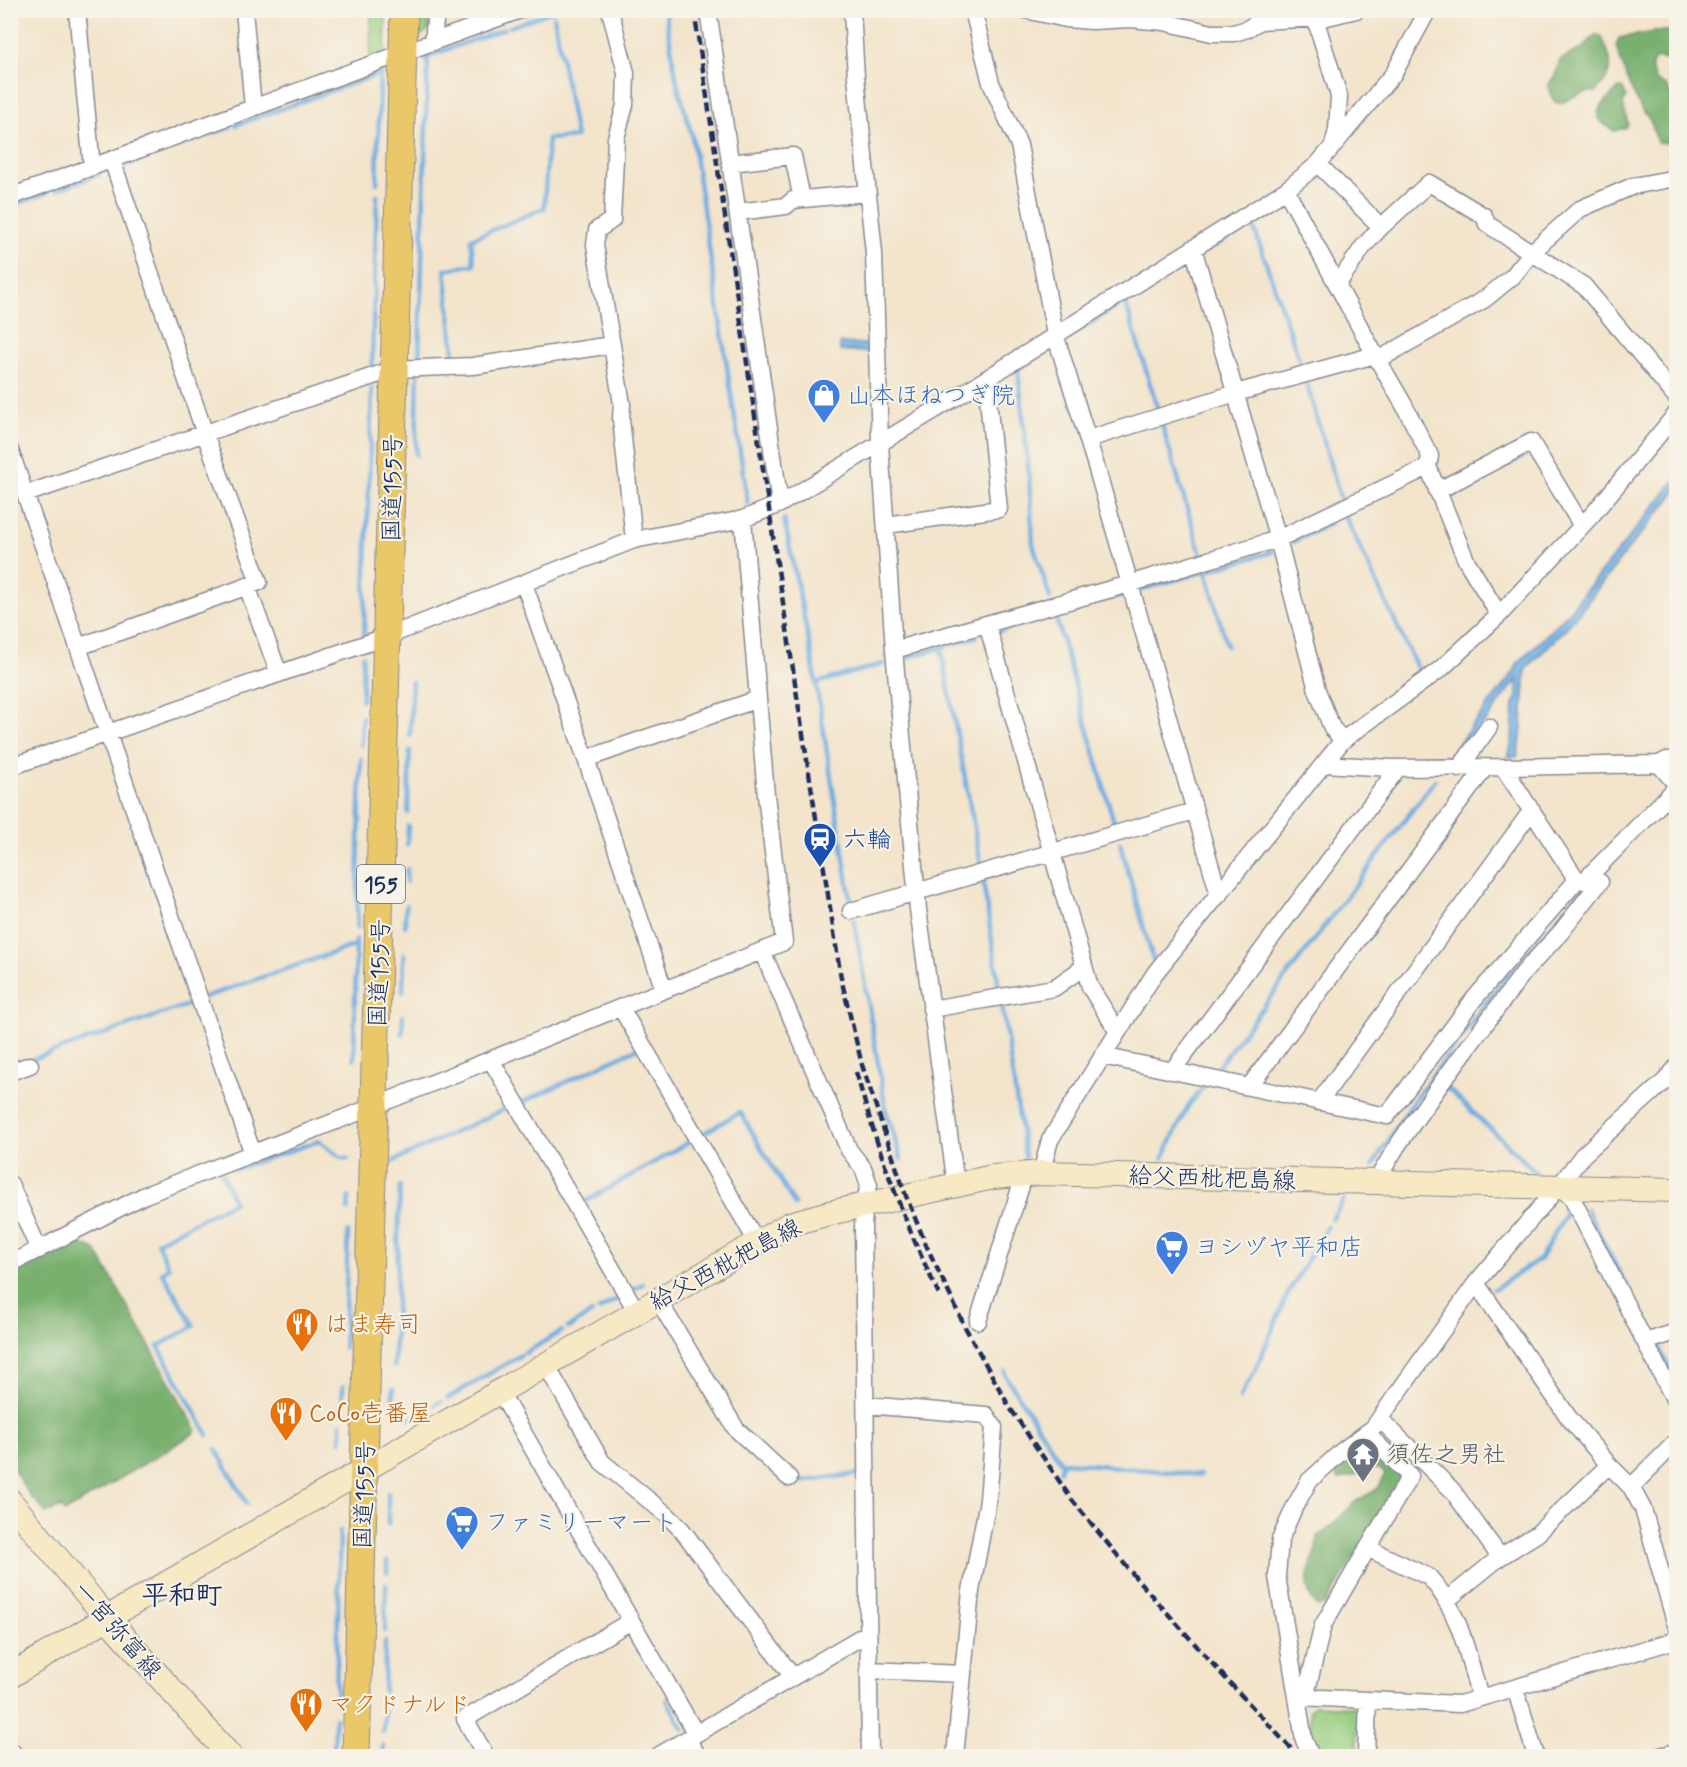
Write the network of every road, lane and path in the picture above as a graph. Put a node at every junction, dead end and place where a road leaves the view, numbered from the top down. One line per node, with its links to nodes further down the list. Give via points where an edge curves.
1 (77, 10): 21 (street)
2 (244, 10): 16 (street)
3 (404, 10): 15 (highway, 国道155号 / 155)
4 (436, 10): 14 (street)
5 (520, 10): 14 (street)
6 (610, 10): 33 (street, via 626,73 625,105 616,138 612,220 597,230 595,245)
7 (708, 10): 19 (street)
8 (852, 10): 24 (street)
9 (973, 10): 32 (street, via 991,83 1019,145)
10 (1026, 10): 13 (street, via 1066,19 1164,22 1212,33 1234,33 1260,21)
11 (1356, 10): 13 (street)
12 (1428, 10): 17 (street, via 1394,73)
13 (1315, 18): 17 (street, via 1339,96)
14 (433, 42): 15 (street)
15 (403, 53): 16 (street); 35 (highway, 国道155号 / 155)
16 (253, 108): 18 (street)
17 (1333, 147): 20 (street)
18 (111, 160): 21 (street); 40 (street)
19 (730, 163): 26 (street, via 793,156); 27 (street)
20 (1318, 164): 23 (street); 28 (street)
21 (92, 167): 25 (street)
22 (1677, 178): 30 (street, via 1632,186 1590,203)
23 (1286, 190): 29 (street); 31 (street)
24 (867, 194): 26 (street); 42 (street, via 874,253)
25 (10, 197)
26 (802, 199): 27 (street, via 786,206)
27 (738, 212): 48 (street)
28 (1381, 226): 30 (street, via 1429,183 1484,216 1487,224); 31 (street)
29 (1192, 248): 32 (street); 37 (street)
30 (1532, 252): 34 (street, via 1513,276 1485,298); 38 (street, via 1584,286)
31 (1337, 285): 34 (street)
32 (1055, 334): 36 (street); 41 (street)
33 (610, 345): 35 (street, via 473,366); 53 (street, via 622,404)
34 (1377, 358): 37 (street); 44 (street, via 1430,456)
35 (394, 369): 40 (street); 59 (highway, 国道155号 / 155)
36 (986, 379): 42 (street); 50 (street, via 999,509)
37 (1236, 393): 41 (street); 52 (street)
38 (1677, 397)
39 (1677, 414): 51 (street)
40 (205, 434): 47 (street); 56 (street, via 259,582)
41 (1088, 438): 55 (street)
42 (880, 444): 48 (street); 50 (street)
43 (10, 450): 45 (street)
44 (1428, 467): 46 (street); 52 (street)
45 (14, 469): 47 (street)
46 (1437, 491): 51 (street, via 1532,442); 57 (street, via 1466,560)
47 (26, 494): 60 (street)
48 (780, 504): 49 (street)
49 (743, 519): 53 (street); 63 (street)
50 (886, 525): 61 (street)
51 (1582, 526): 57 (street)
52 (1278, 539): 55 (street); 66 (street, via 1317,690 1332,728)
53 (634, 540): 54 (street)
54 (525, 584): 59 (street); 67 (street)
55 (1129, 584): 58 (street); 78 (street)
56 (247, 586): 60 (street); 62 (street)
57 (1499, 615): 66 (street, via 1442,668)
58 (987, 624): 61 (street); 79 (street)
59 (388, 636): 62 (street); 99 (highway, 国道155号 / 155)
60 (78, 647): 65 (street)
61 (894, 650): 81 (street)
62 (279, 674): 65 (street)
63 (758, 699): 67 (street); 84 (street, via 784,942)
64 (1489, 727): 75 (street)
65 (108, 734): 72 (street); 100 (street)
66 (1343, 740): 69 (street)
67 (586, 759): 86 (street)
68 (1677, 760): 70 (street)
69 (1324, 764): 73 (street); 82 (street)
70 (1659, 764): 71 (street); 76 (street)
71 (1503, 767): 74 (street); 77 (street)
72 (10, 768)
73 (1398, 768): 75 (street); 94 (street)
74 (1485, 768): 75 (street); 96 (street)
75 (1459, 769)
76 (1677, 786): 80 (street)
77 (1532, 810): 80 (street); 98 (street)
78 (1194, 812): 79 (street); 82 (street)
79 (1052, 853): 81 (street); 85 (street)
80 (1580, 880): 98 (street, via 1474,999 1387,1116); 102 (street, via 1600,882 1524,972 1442,1082)
81 (916, 891): 83 (street); 88 (street)
82 (1219, 895): 89 (street, via 1155,973)
83 (851, 911)
84 (762, 951): 86 (street); 107 (street, via 849,1150 863,1168 869,1185)
85 (1084, 967): 88 (street, via 1054,988); 89 (street, via 1090,987)
86 (664, 990): 87 (street)
87 (621, 1008): 91 (street); 108 (street)
88 (931, 1009): 104 (street)
89 (1118, 1032): 90 (street)
90 (1102, 1056): 94 (street); 101 (street)
91 (491, 1060): 99 (street); 113 (street)
92 (30, 1065): 95 (street)
93 (1677, 1068): 97 (street)
94 (1172, 1071): 96 (street)
95 (10, 1072)
96 (1249, 1087): 98 (street)
97 (1671, 1087): 105 (street, via 1589,1148)
98 (1319, 1101)
99 (375, 1106): 100 (street); 125 (highway, 国道155号 / 155)
100 (253, 1154): 109 (street, via 145,1196)
101 (1033, 1173): 102 (main road, 給父西枇杷島線); 104 (main road, 給父西枇杷島線); 114 (street)
102 (1375, 1183): 105 (main road, 給父西枇杷島線)
103 (10, 1184): 109 (street)
104 (956, 1185): 107 (main road, 給父西枇杷島線)
105 (1559, 1186): 106 (main road, 給父西枇杷島線); 111 (street); 116 (street, via 1572,1198)
106 (1677, 1190)
107 (864, 1205): 108 (main road, 給父西枇杷島線, via 790,1224); 120 (street)
108 (757, 1242): 112 (main road, 給父西枇杷島線)
109 (39, 1250): 110 (street)
110 (10, 1264)
111 (1476, 1283): 121 (street); 124 (street, via 1569,1418)
112 (658, 1300): 113 (main road, 給父西枇杷島線); 126 (street, via 736,1429)
113 (637, 1312): 117 (main road, 給父西枇杷島線)
114 (978, 1321)
115 (1677, 1332): 116 (street)
116 (1645, 1342): 119 (street)
117 (546, 1365): 118 (main road, 給父西枇杷島線); 140 (street, via 602,1462 682,1530)
118 (500, 1392): 125 (main road, 給父西枇杷島線); 133 (street)
119 (1677, 1403)
120 (866, 1405): 135 (street); 138 (street, via 986,1415 994,1427 988,1500 971,1591)
121 (1380, 1419): 122 (street); 130 (street, via 1452,1490)
122 (1366, 1433): 129 (street, via 1410,1476); 142 (street, via 1309,1481 1280,1540 1277,1576)
123 (1677, 1442): 127 (street)
124 (1609, 1465): 127 (street); 130 (street, via 1536,1534)
125 (364, 1471): 132 (main road, 給父西枇杷島線); 150 (highway, 国道155号 / 155)
126 (789, 1478)
127 (1631, 1487): 134 (street, via 1643,1509)
128 (10, 1501): 132 (main road, 一宮弥富線)
129 (1367, 1548): 131 (street, via 1429,1577); 142 (street, via 1323,1625)
130 (1500, 1557): 131 (street)
131 (1446, 1601): 143 (street, via 1457,1618)
132 (106, 1618): 139 (main road, 給父西枇杷島線); 149 (main road, 一宮弥富線)
133 (631, 1621): 145 (street); 151 (street, via 465,1719)
134 (1677, 1625)
135 (868, 1634): 137 (street); 140 (street)
136 (1677, 1640): 141 (street)
137 (868, 1670): 138 (street); 154 (street)
138 (963, 1674): 155 (street)
139 (10, 1676)
140 (793, 1677): 145 (street)
141 (1515, 1688): 143 (street); 158 (street)
142 (1301, 1697): 144 (street); 156 (street, via 1304,1740)
143 (1480, 1698): 144 (street, via 1460,1704)
144 (1368, 1700): 157 (street)
145 (692, 1737): 152 (street); 153 (street)
146 (10, 1749): 148 (street)
147 (1677, 1752): 159 (street)
148 (15, 1756)
149 (230, 1756)
150 (356, 1756)
151 (486, 1756)
152 (658, 1756)
153 (698, 1756)
154 (870, 1756)
155 (956, 1756)
156 (1311, 1756)
157 (1366, 1756)
158 (1536, 1756)
159 (1660, 1756)

